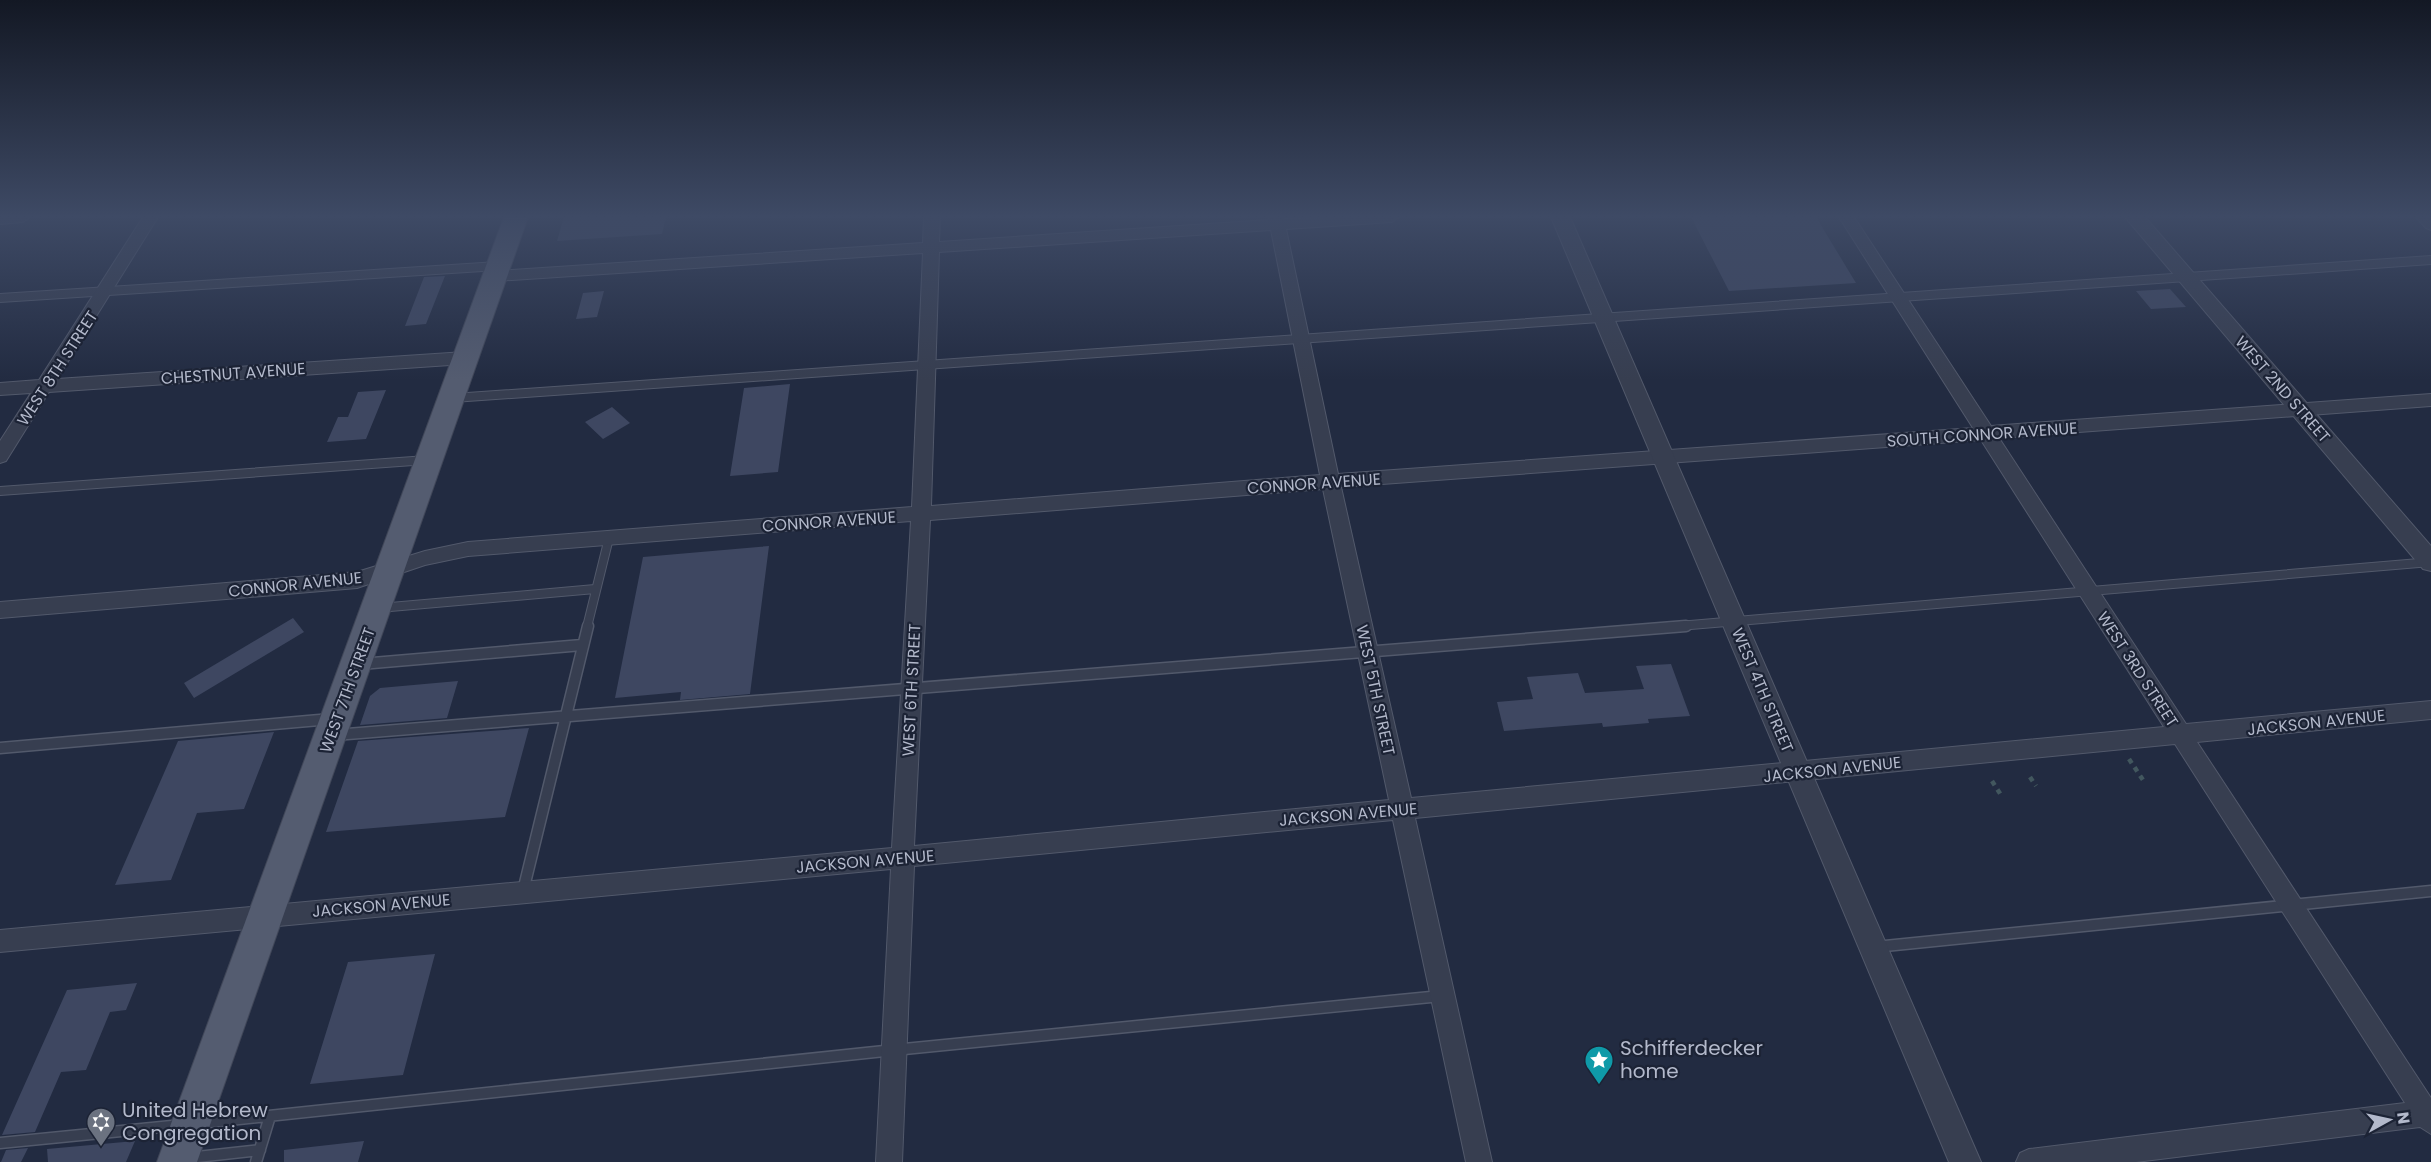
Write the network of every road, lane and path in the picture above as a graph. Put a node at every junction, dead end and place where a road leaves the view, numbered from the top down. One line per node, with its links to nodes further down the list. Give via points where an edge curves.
1 (117, 271): 11 (street, WEST 8TH STREET)
2 (492, 271): 11 (lane)
3 (496, 271): 16 (main road, WEST 7TH STREET)
4 (930, 271): 17 (street, WEST 6TH STREET)
5 (1287, 271): 15 (street, WEST 5TH STREET)
6 (1583, 271): 14 (street, WEST 4TH STREET)
7 (1881, 271): 13 (street, WEST 3RD STREET)
8 (2181, 271): 10 (street, WEST 2ND STREET)
9 (2279, 271): 10 (lane)
10 (2187, 278): 13 (lane); 22 (street, WEST 2ND STREET)
11 (105, 291): 12 (lane); 18 (street, WEST 8TH STREET)
12 (0, 297)
13 (1899, 299): 14 (lane); 23 (street, WEST 3RD STREET)
14 (1604, 319): 15 (lane); 25 (street, WEST 4TH STREET)
15 (1301, 340): 17 (lane); 27 (street, WEST 5TH STREET)
16 (465, 358): 18 (street, CHESTNUT AVENUE); 20 (main road, WEST 7TH STREET)
17 (925, 365): 20 (lane); 29 (street, WEST 6TH STREET)
18 (45, 386): 19 (street, CHESTNUT AVENUE); 24 (street, WEST 8TH STREET)
19 (0, 389)
20 (451, 398): 26 (main road, WEST 7TH STREET)
21 (2431, 400): 22 (street, SOUTH CONNOR AVENUE)
22 (2301, 410): 23 (street, SOUTH CONNOR AVENUE); 31 (street, WEST 2ND STREET)
23 (1986, 434): 25 (street, SOUTH CONNOR AVENUE); 34 (street, WEST 3RD STREET)
24 (0, 456)
25 (1662, 457): 27 (street, CONNOR AVENUE); 37 (street, WEST 4TH STREET)
26 (429, 460): 28 (lane); 32 (main road, WEST 7TH STREET)
27 (1331, 482): 29 (street, CONNOR AVENUE); 39 (street, WEST 5TH STREET)
28 (0, 491)
29 (921, 514): 30 (street, CONNOR AVENUE); 41 (street, WEST 6TH STREET)
30 (609, 538): 32 (street, CONNOR AVENUE, via 468,549 425,558); 33 (lane)
31 (2431, 562): 34 (lane)
32 (390, 571): 35 (main road, WEST 7TH STREET); 36 (street, CONNOR AVENUE, via 351,580)
33 (595, 589): 35 (lane); 38 (lane)
34 (2088, 592): 37 (lane); 45 (street, WEST 3RD STREET)
35 (377, 608): 40 (main road, WEST 7TH STREET)
36 (0, 610)
37 (1734, 622): 39 (lane); 48 (street, WEST 4TH STREET)
38 (582, 645): 40 (lane); 43 (lane)
39 (1368, 652): 41 (lane); 54 (street, WEST 5TH STREET)
40 (356, 664): 44 (main road, WEST 7TH STREET)
41 (910, 689): 43 (lane); 55 (street, WEST 6TH STREET)
42 (2431, 710): 45 (street, JACKSON AVENUE)
43 (566, 717): 44 (lane); 57 (lane)
44 (333, 727): 47 (lane); 59 (main road, WEST 7TH STREET)
45 (2181, 735): 46 (street, JACKSON AVENUE); 58 (street, WEST 3RD STREET)
46 (2118, 741): 48 (street, JACKSON AVENUE); 51 (path)
47 (0, 748)
48 (1798, 772): 54 (street, JACKSON AVENUE); 61 (street, WEST 4TH STREET)
49 (2030, 777): 52 (path)
50 (1992, 781): 53 (path)
51 (2145, 783)
52 (2036, 786)
53 (2001, 795)
54 (1402, 809): 55 (street, JACKSON AVENUE); 62 (street, WEST 5TH STREET)
55 (904, 857): 57 (street, JACKSON AVENUE); 63 (street, WEST 6TH STREET)
56 (2431, 891): 58 (lane)
57 (523, 892): 59 (street, JACKSON AVENUE)
58 (2290, 905): 61 (lane); 65 (street, WEST 3RD STREET)
59 (265, 916): 60 (street, JACKSON AVENUE); 66 (main road, WEST 7TH STREET)
60 (0, 940)
61 (1873, 947): 72 (street, WEST 4TH STREET)
62 (1443, 995): 63 (lane); 71 (street, WEST 5TH STREET)
63 (894, 1050): 64 (lane); 70 (street, WEST 6TH STREET)
64 (270, 1116): 66 (lane); 68 (lane)
65 (2430, 1116): 73 (street)
66 (190, 1125): 67 (lane); 69 (main road, WEST 7TH STREET)
67 (0, 1143)
68 (258, 1156): 69 (lane)
69 (177, 1161)
70 (889, 1162)
71 (1479, 1162)
72 (1965, 1162)
73 (2029, 1162)

